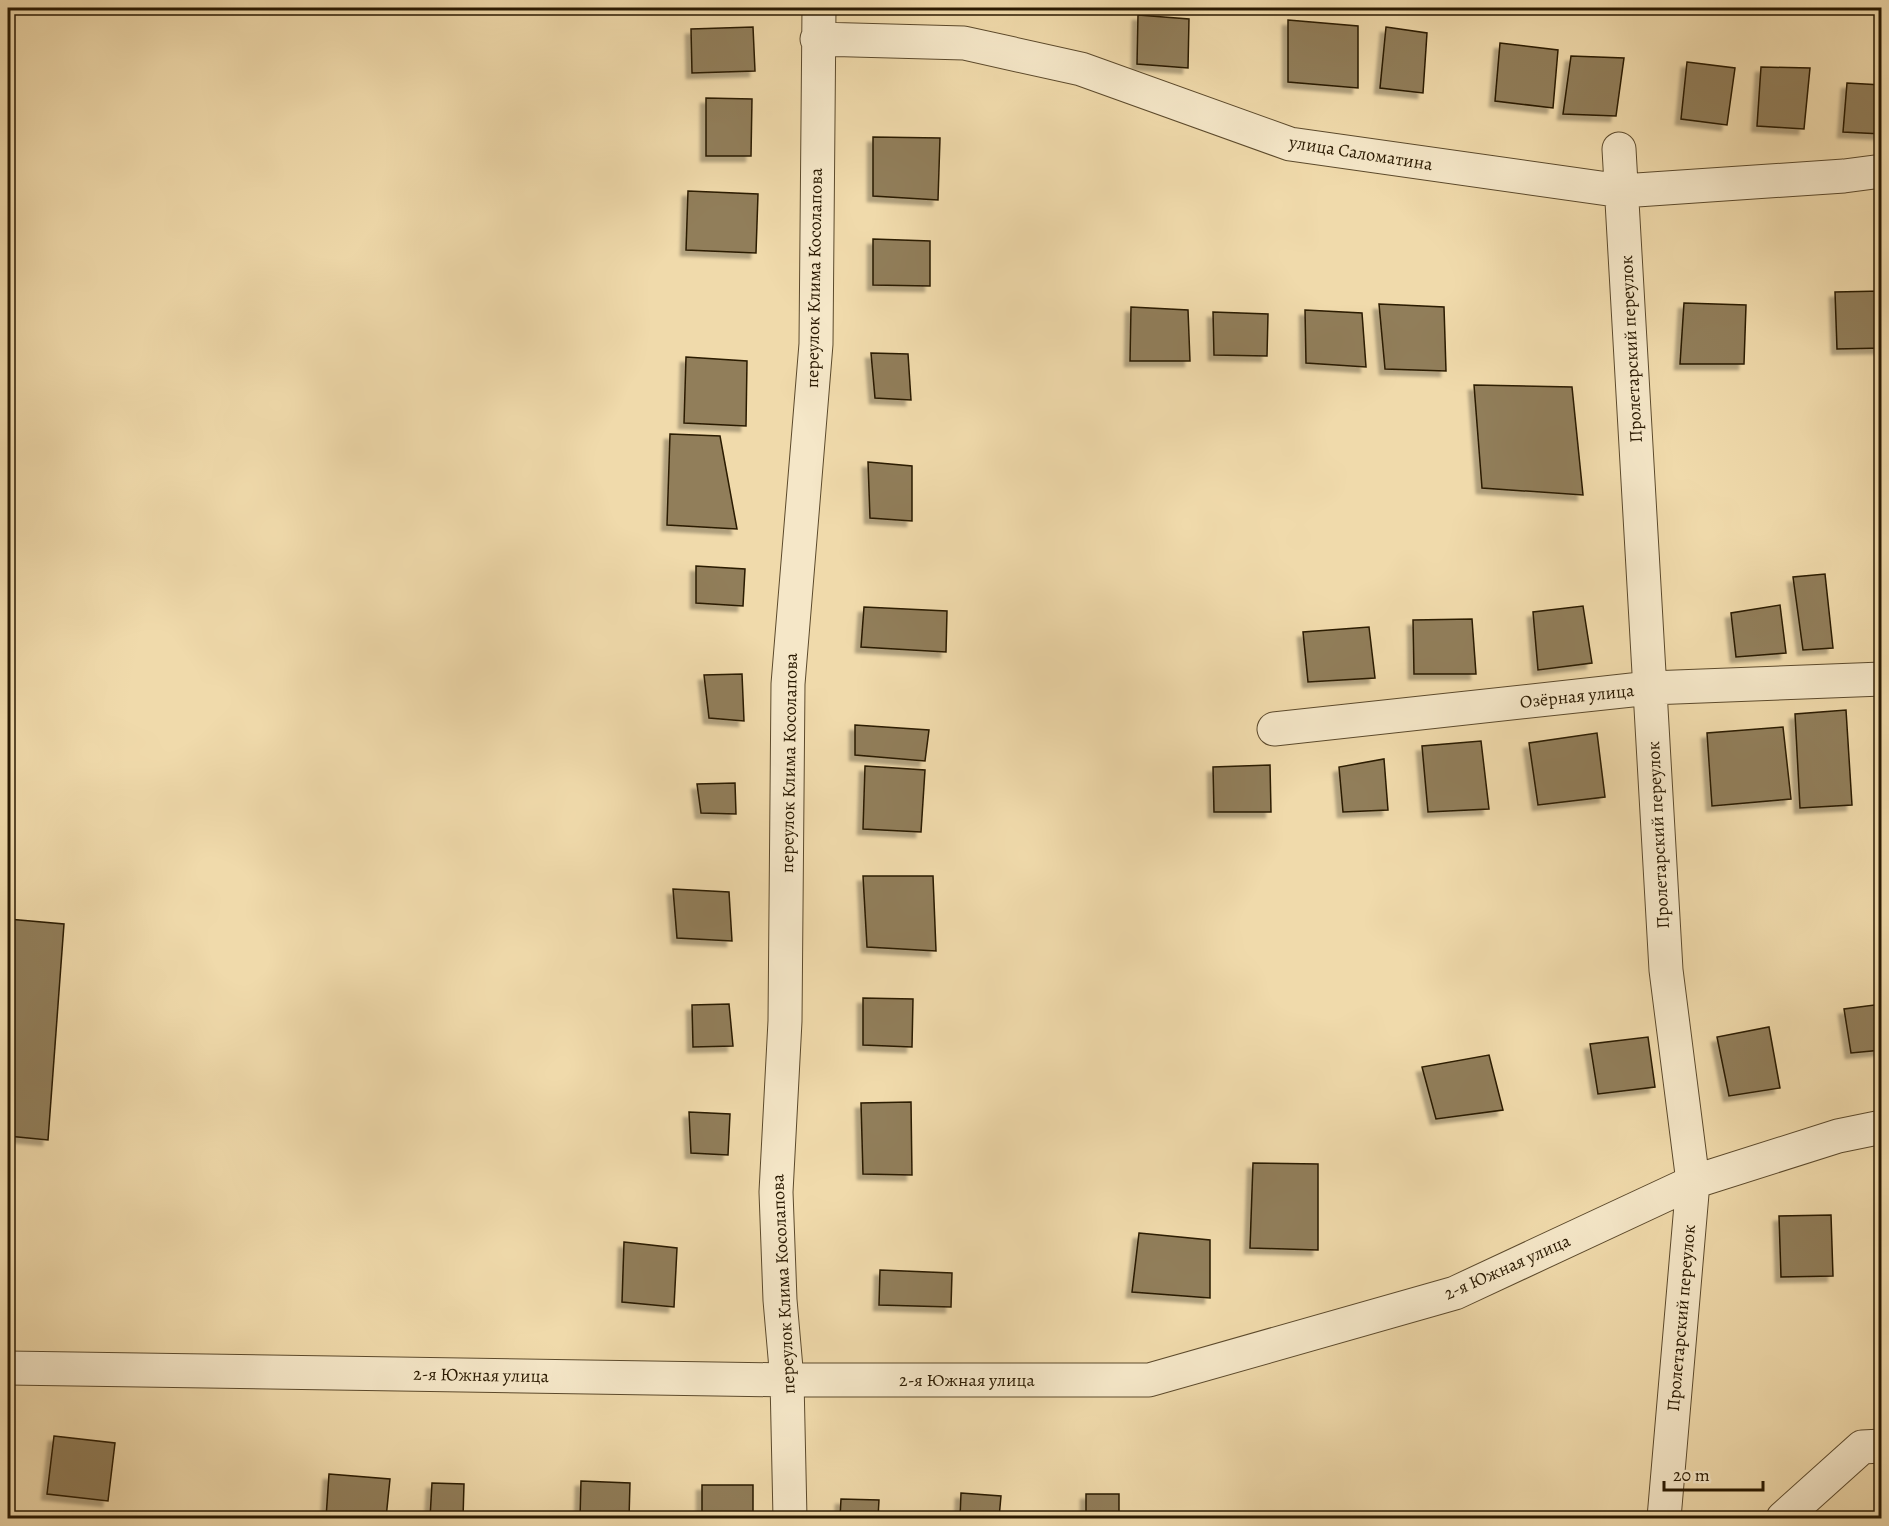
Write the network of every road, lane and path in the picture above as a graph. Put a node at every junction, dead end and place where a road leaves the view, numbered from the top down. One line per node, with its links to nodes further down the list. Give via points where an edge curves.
1 (818, 23): 4 (street, улица Саломатина, via 964,43 1081,69 1290,144); 11 (street, переулок Клима Косолапова, via 816,344 788,684 785,1021 776,1192)
2 (1619, 149): 4 (street, Пролетарский переулок)
3 (1881, 171): 4 (street, улица Саломатина)
4 (1622, 191): 6 (street, Пролетарский переулок)
5 (1881, 679): 6 (street, Озёрная улица)
6 (1650, 687): 7 (street, Озёрная улица); 9 (street, Пролетарский переулок, via 1666,970)
7 (1274, 729)
8 (1881, 1127): 9 (street, 2-я Южная улица, via 1838,1136)
9 (1693, 1182): 11 (street, 2-я Южная улица, via 1455,1293 1149,1380); 14 (street, Пролетарский переулок)
10 (8, 1368): 11 (street, 2-я Южная улица)
11 (788, 1380): 13 (street, переулок Клима Косолапова)
12 (1881, 1446): 15 (street, via 1862,1447)
13 (790, 1518)
14 (1664, 1518)
15 (1783, 1518)

